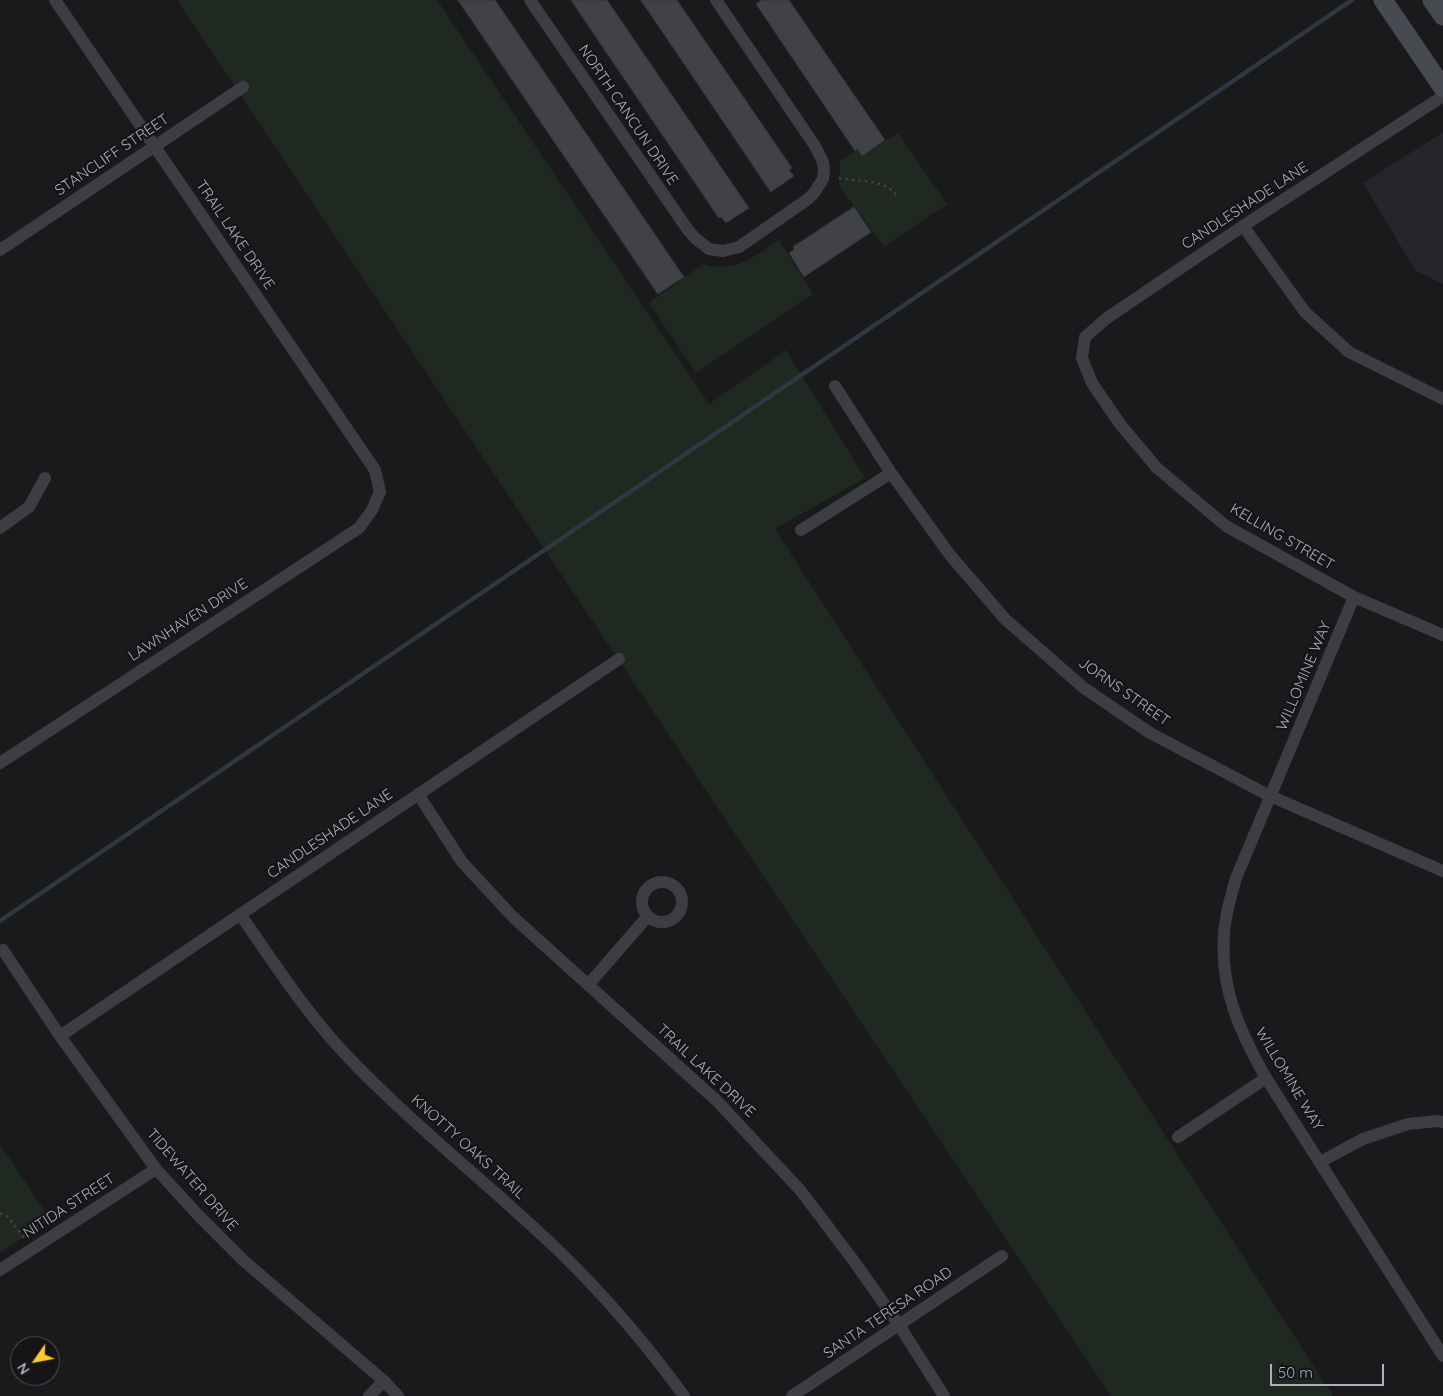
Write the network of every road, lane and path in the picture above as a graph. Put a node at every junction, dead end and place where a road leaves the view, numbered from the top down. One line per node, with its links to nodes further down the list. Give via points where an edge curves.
1 (55, 0): 10 (street, TRAIL LAKE DRIVE)
2 (530, 0): 3 (street, NORTH CANCUN DRIVE, via 688,230 703,245 723,251 739,247 808,199 823,179 824,170 815,146)
3 (716, 0)
4 (1384, 0): 8 (main road)
5 (1432, 0): 6 (main road)
6 (1443, 16)
7 (243, 87): 10 (street, STANCLIFF STREET)
8 (1443, 88)
9 (1443, 96): 13 (street, CANDLESHADE LANE)
10 (155, 146): 14 (street, STANCLIFF STREET); 20 (street, TRAIL LAKE DRIVE, via 375,470)
11 (839, 178): 12 (path, via 876,183)
12 (898, 197)
13 (1243, 226): 15 (street, CANDLESHADE LANE, via 1107,318 1085,337); 17 (street, via 1304,312 1349,352)
14 (0, 250)
15 (1082, 358): 23 (street, KELLING STREET, via 1092,383 1120,424 1157,468 1226,526)
16 (834, 386): 18 (street, JORNS STREET)
17 (1443, 399)
18 (891, 473): 22 (street); 28 (street, JORNS STREET, via 950,555 1005,619 1084,688 1150,733)
19 (45, 478): 21 (street, via 29,507)
20 (380, 492): 26 (street, LAWNHAVEN DRIVE, via 359,528)
21 (0, 528)
22 (801, 530)
23 (1354, 597): 24 (street, KELLING STREET); 28 (street, WILLOMINE WAY)
24 (1443, 635)
25 (618, 658): 27 (street, CANDLESHADE LANE)
26 (0, 763)
27 (418, 794): 30 (street, CANDLESHADE LANE); 33 (street, TRAIL LAKE DRIVE, via 462,862 513,917)
28 (1270, 796): 29 (street, JORNS STREET); 35 (street, WILLOMINE WAY, via 1236,878 1224,934 1230,1001 1248,1047)
29 (1443, 871)
30 (240, 914): 34 (street, CANDLESHADE LANE); 49 (street, KNOTTY OAKS TRAIL, via 294,992 346,1055 560,1252 661,1364)
31 (648, 916): 33 (street)
32 (3, 950): 34 (street, TIDEWATER DRIVE)
33 (588, 985): 44 (street, TRAIL LAKE DRIVE, via 717,1101 766,1153 801,1192)
34 (60, 1036): 39 (street, TIDEWATER DRIVE)
35 (1266, 1078): 37 (street); 38 (street, WILLOMINE WAY)
36 (1443, 1122): 38 (street, via 1408,1124 1363,1139)
37 (1178, 1137)
38 (1320, 1162): 45 (street, WILLOMINE WAY)
39 (156, 1169): 43 (street, NITIDA STREET); 46 (street, TIDEWATER DRIVE, via 244,1261)
40 (0, 1213): 41 (path, via 8,1217)
41 (26, 1240)
42 (1002, 1256): 44 (street, SANTA TERESA ROAD)
43 (0, 1270)
44 (898, 1325): 50 (street, SANTA TERESA ROAD); 51 (street, TRAIL LAKE DRIVE)
45 (1443, 1356)
46 (384, 1381): 47 (street); 48 (street, TIDEWATER DRIVE)
47 (369, 1396)
48 (398, 1396)
49 (684, 1396)
50 (792, 1396)
51 (944, 1396)

